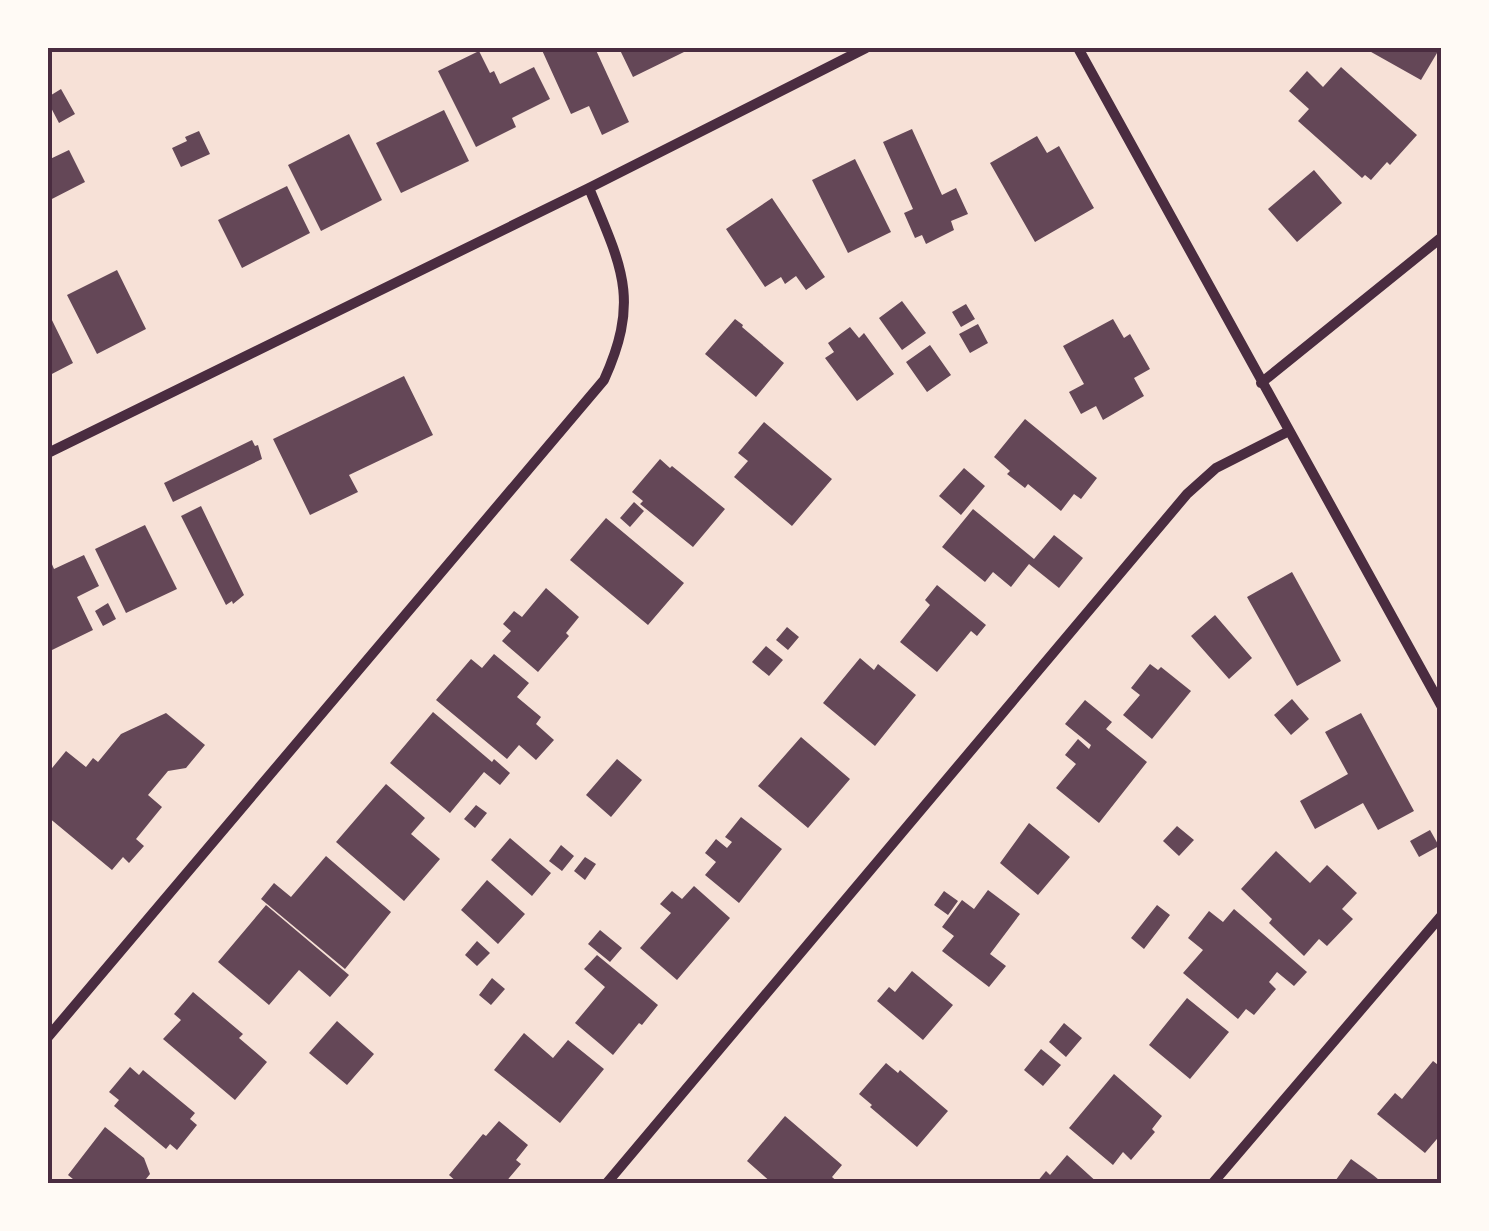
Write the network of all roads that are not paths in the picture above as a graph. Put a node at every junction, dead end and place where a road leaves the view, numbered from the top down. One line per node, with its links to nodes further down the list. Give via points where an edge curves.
1 (866, 48): 3 (street)
2 (1078, 48): 5 (street)
3 (588, 188): 7 (street); 10 (street, via 624,289 624,321 604,380)
4 (1442, 237): 5 (street)
5 (1262, 382): 6 (street)
6 (1289, 431): 8 (street); 11 (street, via 1216,468 1187,494)
7 (48, 453)
8 (1442, 708)
9 (1442, 915): 12 (street)
10 (48, 1037)
11 (606, 1184)
12 (1212, 1184)

